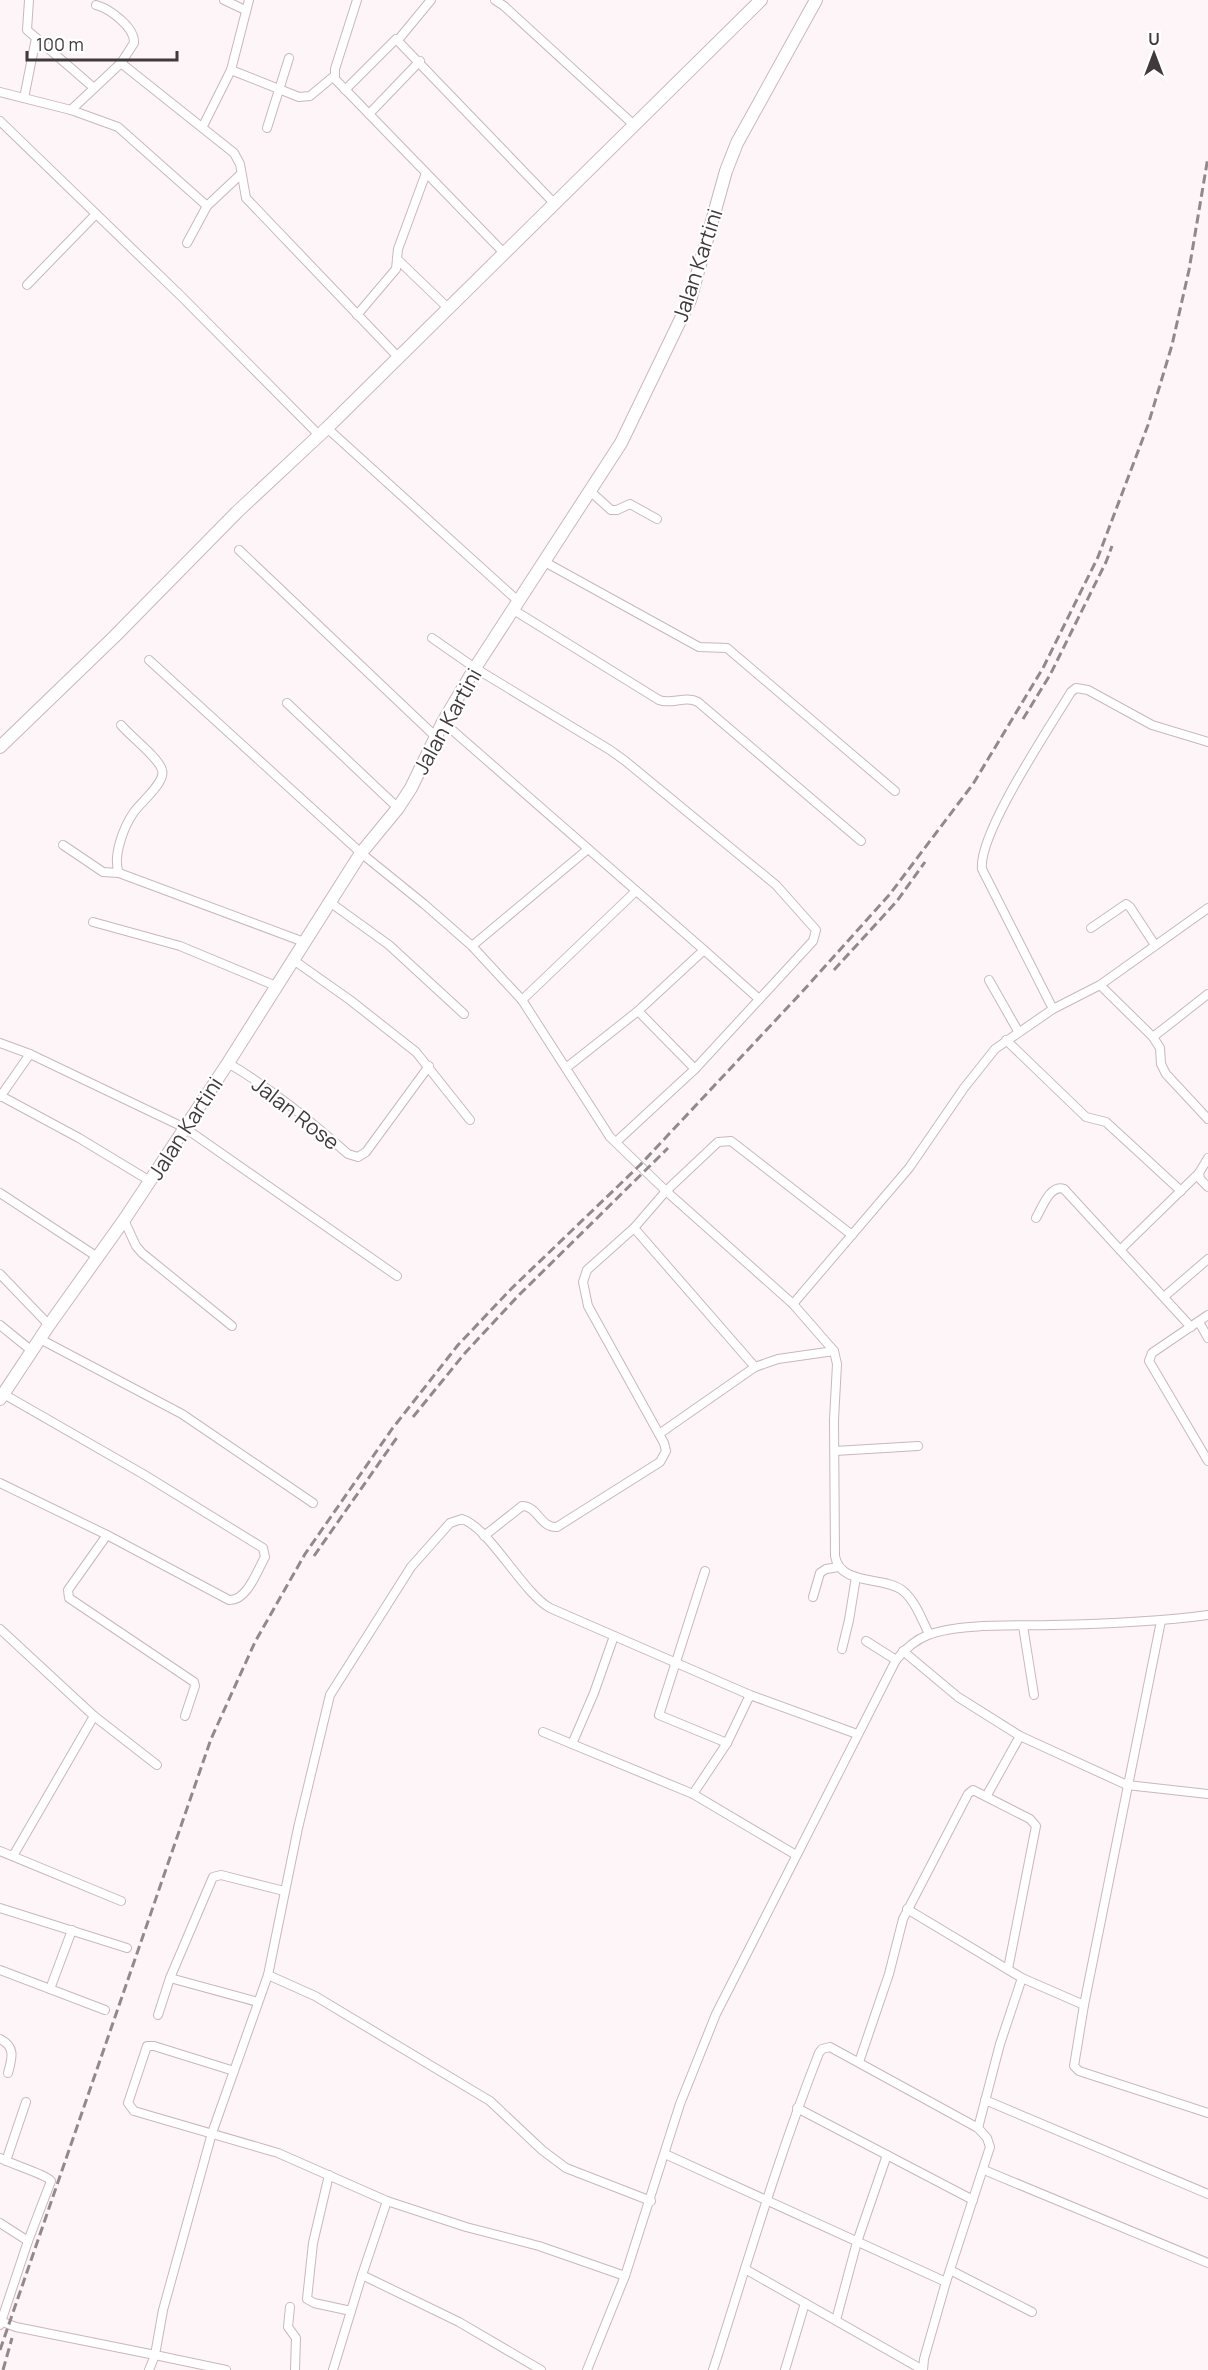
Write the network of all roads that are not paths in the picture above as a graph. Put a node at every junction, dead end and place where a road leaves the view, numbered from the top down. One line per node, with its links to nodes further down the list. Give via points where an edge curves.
1 (29, 0): 11 (street, via 26,27)
2 (224, 0): 10 (street)
3 (249, 0): 10 (street)
4 (357, 0): 17 (street)
5 (431, 0): 12 (street)
6 (495, 0): 26 (street)
7 (761, 0): 26 (street)
8 (816, 0): 42 (street, Jalan Kartini, via 737,143 690,300 626,434)
9 (96, 5): 15 (street, via 107,8 134,35 132,48)
10 (245, 10): 16 (street)
11 (36, 38): 19 (street); 22 (street)
12 (398, 40): 14 (street); 20 (street)
13 (289, 58): 18 (street)
14 (420, 61): 24 (street); 31 (street)
15 (121, 63): 19 (street); 27 (street)
16 (231, 70): 18 (street); 27 (street)
17 (334, 76): 18 (street, via 310,96 299,97); 20 (street)
18 (279, 87): 28 (street)
19 (94, 88): 23 (street)
20 (345, 90): 24 (street)
21 (0, 92): 22 (street)
22 (24, 98): 23 (street)
23 (71, 110): 32 (street, via 118,127)
24 (369, 114): 29 (street)
25 (0, 121): 33 (street)
26 (634, 125): 31 (street)
27 (203, 126): 30 (street, via 238,158)
28 (267, 128)
29 (426, 173): 35 (street); 36 (street)
30 (241, 174): 32 (street); 39 (street, via 246,198)
31 (554, 203): 35 (street)
32 (207, 206): 34 (street)
33 (96, 214): 37 (street); 41 (street)
34 (187, 243)
35 (504, 253): 38 (street)
36 (397, 259): 38 (street); 39 (street, via 393,274)
37 (27, 285)
38 (448, 308): 40 (street)
39 (357, 315): 40 (street)
40 (398, 357): 41 (street)
41 (323, 431): 46 (street); 55 (street)
42 (590, 491): 43 (street, via 611,510 630,504); 45 (street, Jalan Kartini)
43 (657, 519)
44 (238, 550): 53 (street)
45 (543, 561): 46 (street, Jalan Kartini); 56 (street, via 699,647 727,648)
46 (515, 605): 49 (street, Jalan Kartini); 58 (street, via 659,700 698,702)
47 (432, 638): 49 (street)
48 (149, 660): 61 (street)
49 (475, 669): 51 (street, Jalan Kartini); 77 (street, via 624,760 776,885 814,927 813,941)
50 (287, 703): 57 (street)
51 (443, 722): 53 (street, Jalan Kartini); 60 (street)
52 (121, 725): 62 (street, via 156,760 162,777 133,813 116,859)
53 (436, 737): 57 (street, Jalan Kartini)
54 (1208, 742): 79 (street, via 1152,725 1088,690 1076,688 1014,786 984,848 982,869)
55 (0, 747)
56 (895, 791)
57 (398, 808): 61 (street, Jalan Kartini)
58 (861, 841)
59 (63, 845): 62 (street, via 103,872)
60 (588, 849): 63 (street); 70 (street)
61 (361, 853): 64 (street, Jalan Kartini); 70 (street)
62 (119, 873): 68 (street)
63 (636, 891): 71 (street); 78 (street)
64 (331, 903): 68 (street, Jalan Kartini); 81 (street, via 389,945)
65 (1208, 908): 69 (street)
66 (93, 922): 75 (street, via 180,946)
67 (1091, 928): 69 (street, via 1126,904)
68 (304, 942): 72 (street, Jalan Kartini)
69 (1155, 945): 74 (street)
70 (472, 946): 78 (street)
71 (704, 950): 77 (street); 80 (street)
72 (292, 959): 75 (street, Jalan Kartini); 88 (street, via 358,1006)
73 (989, 980): 82 (street)
74 (1100, 985): 79 (street); 83 (street)
75 (276, 986): 87 (street, Jalan Kartini)
76 (1208, 994): 83 (street)
77 (759, 999): 90 (street)
78 (522, 1000): 89 (street)
79 (1053, 1009): 82 (street)
80 (638, 1011): 89 (street); 90 (street)
81 (464, 1014)
82 (1018, 1031): 84 (street)
83 (1153, 1037): 92 (street, via 1166,1074)
84 (1006, 1040): 101 (street, via 1086,1118 1106,1122); 106 (street, via 986,1059 909,1168)
85 (0, 1043): 86 (street)
86 (30, 1054): 91 (street); 94 (street)
87 (228, 1063): 88 (street, Jalan Rose, via 292,1105 348,1154 358,1156 366,1152); 94 (street, Jalan Kartini)
88 (429, 1066): 93 (street)
89 (566, 1068): 95 (street)
90 (695, 1069): 95 (street)
91 (0, 1097): 98 (street, via 80,1138)
92 (1208, 1119)
93 (470, 1120)
94 (184, 1128): 98 (street, Jalan Kartini); 111 (street)
95 (616, 1142): 100 (street)
96 (1208, 1158): 97 (street)
97 (1199, 1173): 99 (street); 101 (street)
98 (150, 1181): 104 (street, Jalan Kartini)
99 (1208, 1187)
100 (666, 1191): 105 (street); 106 (street, via 717,1142 731,1141); 113 (street)
101 (1181, 1191): 107 (street)
102 (0, 1193): 108 (street)
103 (1036, 1218): 107 (street, via 1053,1189 1061,1188)
104 (124, 1220): 108 (street, Jalan Kartini); 118 (street, via 142,1253)
105 (634, 1228): 123 (street); 125 (street, via 587,1270 583,1292)
106 (852, 1235): 113 (street)
107 (1120, 1250): 112 (street)
108 (99, 1258): 116 (street, Jalan Kartini)
109 (1208, 1259): 112 (street)
110 (0, 1274): 116 (street)
111 (397, 1276)
112 (1165, 1296): 117 (street)
113 (793, 1304): 122 (street)
114 (1208, 1315): 117 (street)
115 (0, 1324): 121 (street)
116 (49, 1325): 120 (street, Jalan Kartini)
117 (1195, 1325): 119 (street); 128 (street, via 1152,1353 1149,1361)
118 (232, 1326)
119 (1208, 1338)
120 (40, 1339): 121 (street, Jalan Kartini); 130 (street, via 182,1414)
121 (32, 1350): 124 (street, Jalan Kartini)
122 (834, 1351): 123 (street, via 777,1359); 127 (street)
123 (755, 1367): 125 (street)
124 (1, 1395): 131 (street, via 153,1480 263,1548 266,1557 243,1595 229,1600)
125 (659, 1434): 132 (street, via 666,1447 660,1462 557,1527 549,1527 532,1508 522,1506)
126 (918, 1446): 127 (street)
127 (835, 1450): 133 (street, via 835,1556)
128 (1208, 1461)
129 (0, 1483): 131 (street)
130 (313, 1503)
131 (107, 1535): 151 (street, via 68,1590 69,1598 195,1682)
132 (484, 1536): 142 (street, via 543,1604); 165 (street, via 467,1521 450,1523 411,1566 335,1685)
133 (839, 1567): 135 (street); 136 (street, via 820,1574)
134 (705, 1571): 147 (street)
135 (856, 1577): 141 (street, via 900,1589); 144 (street)
136 (813, 1597)
137 (1208, 1615): 138 (street)
138 (1161, 1621): 139 (street); 158 (street)
139 (1023, 1626): 141 (street); 149 (street)
140 (0, 1629): 150 (street)
141 (929, 1634): 145 (street)
142 (614, 1636): 147 (street); 156 (street)
143 (866, 1641): 146 (street)
144 (842, 1649)
145 (903, 1651): 146 (street); 154 (street, via 957,1697)
146 (896, 1660): 153 (street)
147 (675, 1662): 148 (street); 155 (street, via 659,1715)
148 (750, 1695): 153 (street); 155 (street)
149 (1034, 1695)
150 (94, 1716): 157 (street); 164 (street)
151 (185, 1716)
152 (543, 1732): 156 (street)
153 (857, 1734): 163 (street)
154 (1020, 1736): 158 (street); 161 (street)
155 (727, 1743): 159 (street)
156 (572, 1744): 159 (street)
157 (157, 1766)
158 (1127, 1785): 160 (street); 178 (street)
159 (693, 1794): 163 (street)
160 (1208, 1794)
161 (987, 1795): 168 (street, via 975,1790 968,1794); 171 (street, via 1032,1821 1037,1829)
162 (0, 1851): 164 (street)
163 (796, 1855): 191 (street, via 716,2014 680,2104)
164 (13, 1856): 166 (street)
165 (284, 1891): 173 (street); 174 (street, via 215,1876)
166 (121, 1901)
167 (0, 1908): 169 (street)
168 (908, 1909): 171 (street); 182 (street)
169 (72, 1929): 170 (street); 176 (street)
170 (127, 1948)
171 (1008, 1969): 175 (street)
172 (0, 1970): 176 (street)
173 (268, 1975): 177 (street); 199 (street, via 315,1996 490,2100 566,2168)
174 (170, 1978): 177 (street); 180 (street)
175 (1022, 1978): 178 (street); 185 (street)
176 (50, 1989): 179 (street)
177 (258, 2002): 183 (street)
178 (1084, 2005): 188 (street, via 1074,2066 1079,2071)
179 (105, 2010)
180 (158, 2015)
181 (0, 2039): 184 (street, via 12,2050)
182 (859, 2062): 187 (street, via 834,2048 822,2049); 189 (street)
183 (234, 2071): 190 (street); 190 (street, via 154,2046 144,2050 128,2103 130,2108)
184 (8, 2073)
185 (985, 2100): 189 (street); 196 (street)
186 (26, 2102): 193 (street)
187 (797, 2108): 192 (street); 200 (street)
188 (1208, 2113)
189 (978, 2128): 194 (street, via 990,2147)
190 (212, 2133): 195 (street, via 278,2153); 216 (street, via 168,2289)
191 (666, 2154): 199 (street); 200 (street)
192 (887, 2155): 197 (street); 203 (street)
193 (3, 2160): 202 (street, via 51,2181)
194 (984, 2170): 197 (street); 204 (street)
195 (329, 2175): 198 (street); 212 (street, via 313,2243 307,2299)
196 (1208, 2194)
197 (974, 2200): 206 (street)
198 (387, 2201): 207 (street); 208 (street)
199 (651, 2201): 208 (street)
200 (765, 2201): 203 (street); 205 (street)
201 (0, 2223): 202 (street)
202 (28, 2241): 215 (street)
203 (857, 2242): 209 (street); 214 (street)
204 (1207, 2260)
205 (745, 2269): 210 (street); 223 (street)
206 (950, 2270): 209 (street); 213 (street)
207 (362, 2275): 212 (street); 221 (street, via 459,2322)
208 (625, 2276): 222 (street)
209 (946, 2282): 225 (street)
210 (806, 2303): 214 (street); 224 (street)
211 (290, 2307): 219 (street, via 288,2327 296,2338)
212 (351, 2311): 220 (street)
213 (1032, 2312)
214 (836, 2320): 225 (street)
215 (0, 2323): 216 (street)
216 (155, 2355): 217 (street); 218 (street)
217 (149, 2370)
218 (226, 2370)
219 (295, 2370)
220 (333, 2370)
221 (541, 2370)
222 (587, 2370)
223 (712, 2370)
224 (785, 2370)
225 (923, 2370)

